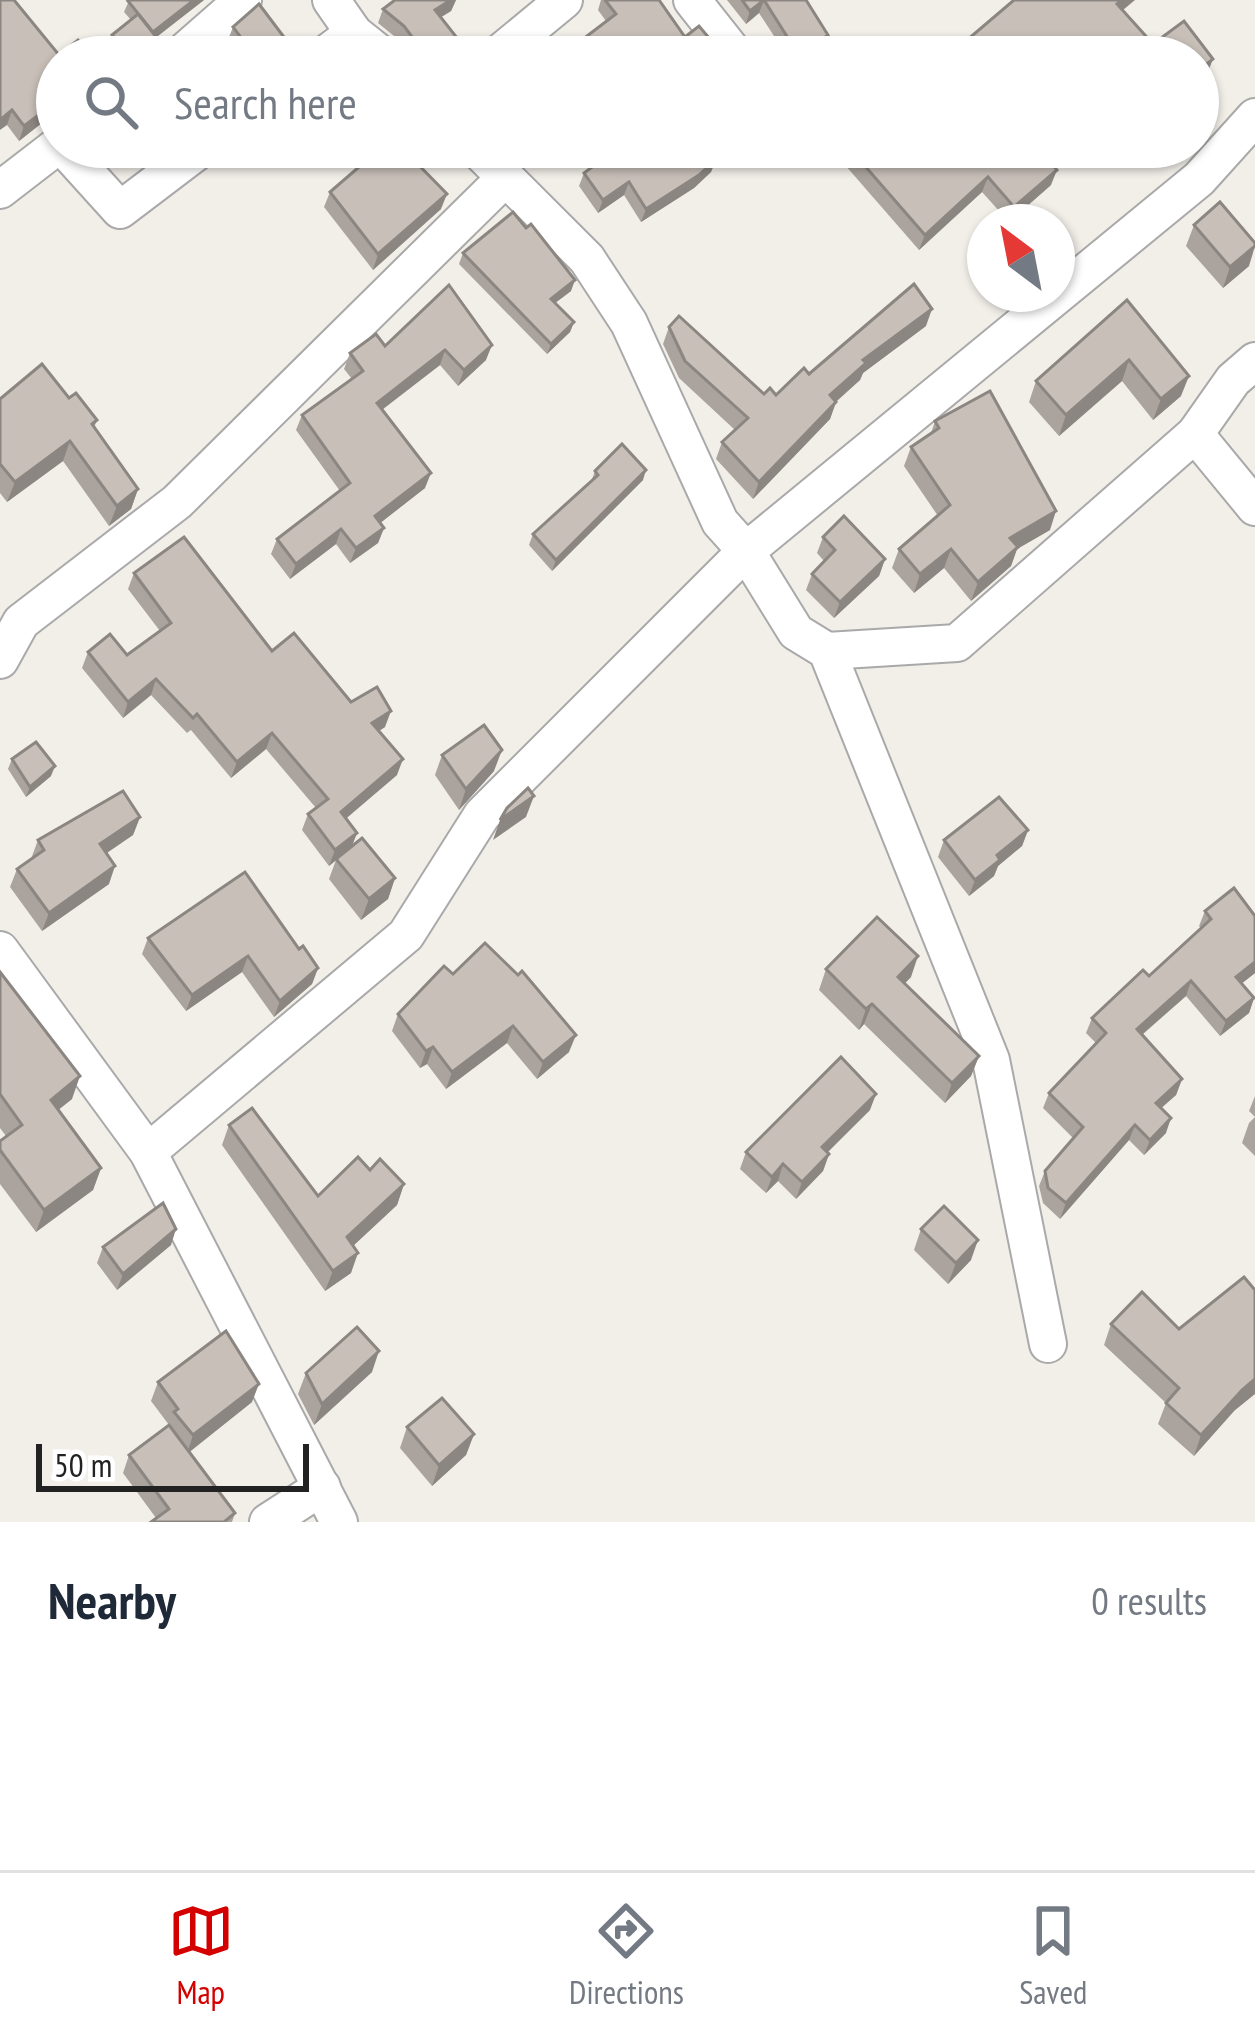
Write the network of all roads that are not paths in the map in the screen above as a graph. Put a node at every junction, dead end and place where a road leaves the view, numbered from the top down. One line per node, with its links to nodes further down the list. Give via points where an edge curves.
1 (243, 0): 6 (street)
2 (331, 0): 5 (street)
3 (565, 0): 9 (street)
4 (692, 0): 10 (street)
5 (354, 33): 7 (street); 8 (street)
6 (202, 36)
7 (350, 36)
8 (358, 36)
9 (521, 36)
10 (720, 36)
11 (1255, 117): 12 (street)
12 (1219, 156)
13 (36, 164): 19 (street)
14 (80, 168): 15 (street, via 120,210)
15 (175, 168)
16 (493, 168): 18 (street)
17 (1208, 168): 23 (street)
18 (502, 180): 23 (street, via 586,260 629,322 720,522); 25 (street, via 177,502 21,622)
19 (0, 190)
20 (1255, 361): 21 (street)
21 (1195, 434): 22 (street); 24 (street, via 957,643)
22 (1255, 507)
23 (746, 551): 24 (street, via 796,632); 27 (street, via 482,815 406,934)
24 (827, 651): 28 (street, via 992,1060)
25 (0, 661)
26 (0, 950): 27 (street)
27 (148, 1152): 29 (street)
28 (1048, 1344)
29 (322, 1487): 30 (street); 31 (street)
30 (268, 1522)
31 (339, 1522)

